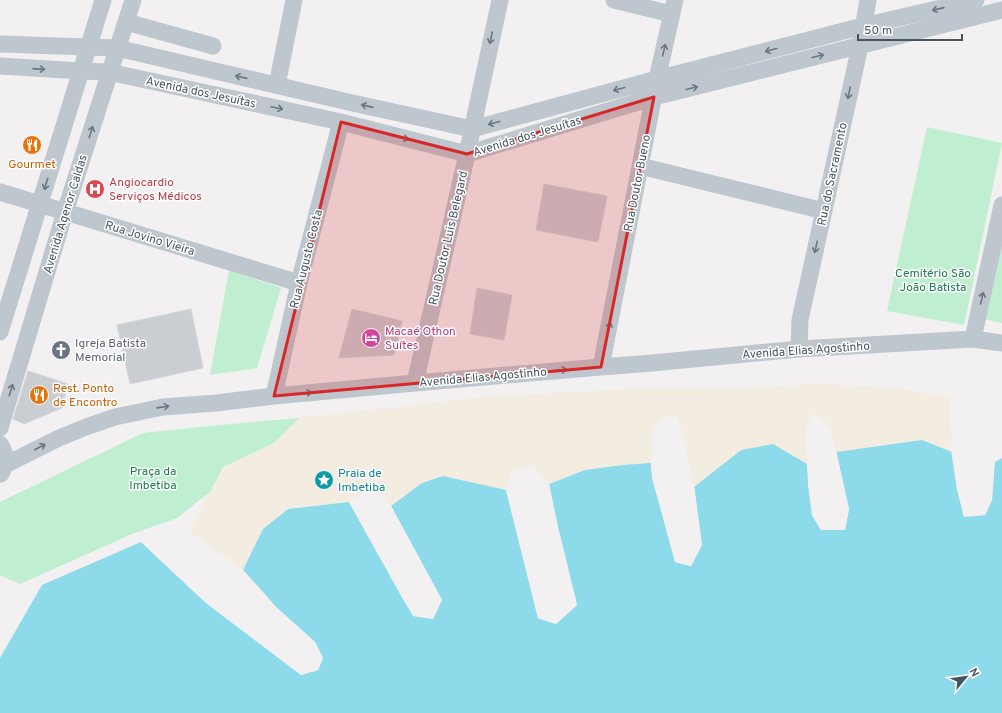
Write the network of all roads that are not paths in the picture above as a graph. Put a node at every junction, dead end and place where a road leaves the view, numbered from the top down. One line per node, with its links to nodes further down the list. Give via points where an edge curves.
1 (103, 0): 15 (street)
2 (133, 0): 10 (street, Avenida Agenor Caldas)
3 (294, 0): 21 (street)
4 (500, 0): 24 (street, Rua Doutor Luis Belegard, one-way to 24)
5 (614, 0): 8 (street)
6 (868, 0): 11 (street, Rua do Sacramento)
7 (976, 0): 11 (street, Avenida dos Jesuítas, one-way to 11)
8 (673, 7): 20 (street, Rua Doutor Bueno, one-way to 8)
9 (1002, 10): 14 (street, Avenida dos Jesuítas)
10 (126, 22): 13 (street); 16 (street, Avenida Agenor Caldas)
11 (863, 26): 14 (street, Rua do Sacramento); 20 (street, Avenida dos Jesuítas, one-way to 20)
12 (0, 44): 15 (street, Avenida dos Jesuítas)
13 (214, 46)
14 (860, 46): 22 (street, Avenida dos Jesuítas, one-way to 14); 30 (street, Rua do Sacramento, one-way to 30)
15 (88, 47): 16 (street, Avenida dos Jesuítas); 18 (street)
16 (118, 48): 19 (street, Avenida Agenor Caldas); 21 (street, Avenida dos Jesuítas, one-way to 16)
17 (0, 66): 18 (street, Avenida dos Jesuítas, one-way to 18)
18 (81, 71): 19 (street, Avenida dos Jesuítas); 28 (street, one-way to 28)
19 (109, 72): 23 (street, Avenida dos Jesuítas, one-way to 23); 31 (street, Avenida Agenor Caldas, one-way to 19)
20 (657, 79): 22 (street, Rua Doutor Bueno); 24 (street, Avenida dos Jesuítas, one-way to 24)
21 (276, 85): 24 (street, Avenida dos Jesuítas, one-way to 21)
22 (654, 97): 25 (street, Avenida dos Jesuítas); 26 (street, Rua Doutor Bueno)
23 (341, 122): 25 (street, Avenida dos Jesuítas, one-way to 25); 32 (street, Rua Augusto Costa)
24 (472, 129): 25 (street, Rua Doutor Luis Belegard)
25 (467, 154): 38 (street, Rua Doutor Luis Belegard)
26 (640, 166): 30 (street); 37 (street, Rua Doutor Bueno, one-way to 26)
27 (0, 192): 28 (street, Rua Jovino Vieira)
28 (40, 204): 31 (street, Rua Jovino Vieira); 33 (street)
29 (1002, 205): 34 (street, one-way to 29)
30 (824, 211): 36 (street, Rua do Sacramento, one-way to 36, via 800,320)
31 (65, 212): 32 (street, Rua Jovino Vieira); 40 (street, Avenida Agenor Caldas, one-way to 31)
32 (299, 283): 39 (street, Rua Augusto Costa)
33 (0, 332)
34 (973, 339): 35 (street, Avenida Elias Agostinho); 36 (street, Avenida Elias Agostinho)
35 (1002, 343)
36 (799, 349): 37 (street, Avenida Elias Agostinho)
37 (601, 367): 38 (street, Avenida Elias Agostinho, one-way to 37)
38 (415, 383): 39 (street, Avenida Elias Agostinho, one-way to 38)
39 (274, 396): 42 (street, Avenida Elias Agostinho, one-way to 39, via 59,438 115,417 163,407)
40 (0, 428)
41 (0, 444): 42 (street, via 5,451)
42 (3, 470)

